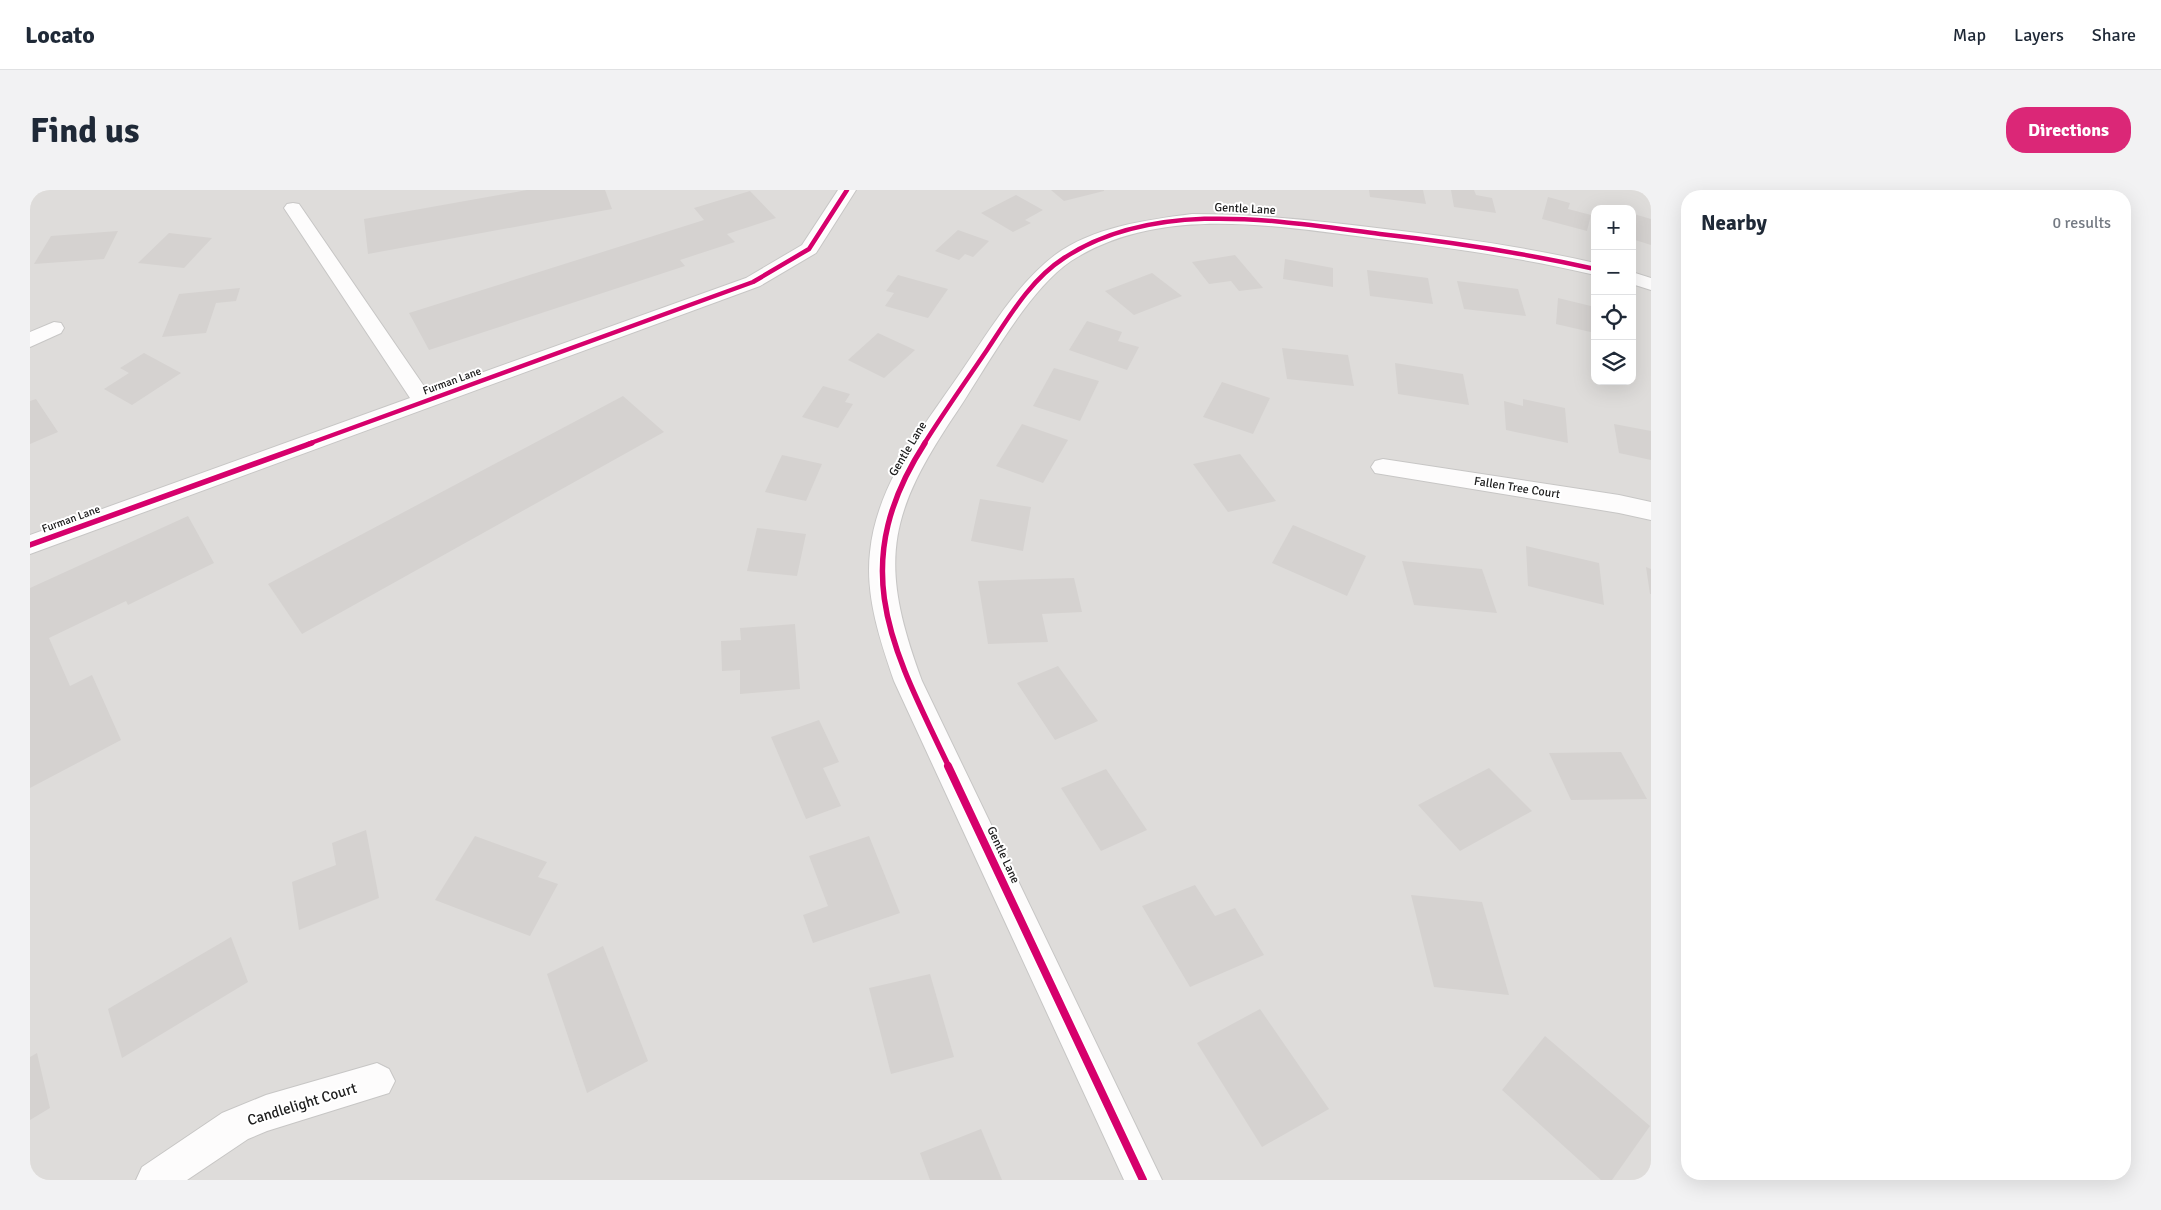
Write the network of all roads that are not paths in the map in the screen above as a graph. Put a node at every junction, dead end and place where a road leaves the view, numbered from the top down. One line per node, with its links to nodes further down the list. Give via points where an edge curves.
1 (848, 190): 8 (street, Furman Lane, via 809,249 753,282)
2 (293, 208): 8 (street)
3 (1591, 268): 14 (street, Gentle Lane, via 1443,241 1241,218 1177,220 1112,234 1075,250 1049,268 1028,289 914,457 898,489 888,518 882,553 883,590 890,633 913,690)
4 (1636, 279): 5 (street)
5 (1651, 284)
6 (54, 328): 7 (street)
7 (30, 340)
8 (424, 402): 11 (street, Furman Lane)
9 (1383, 467): 10 (street, Fallen Tree Court)
10 (1651, 511)
11 (30, 545)
12 (377, 1081): 13 (street, Candlelight Court, via 266,1113 235,1126)
13 (155, 1180)
14 (1143, 1180)

